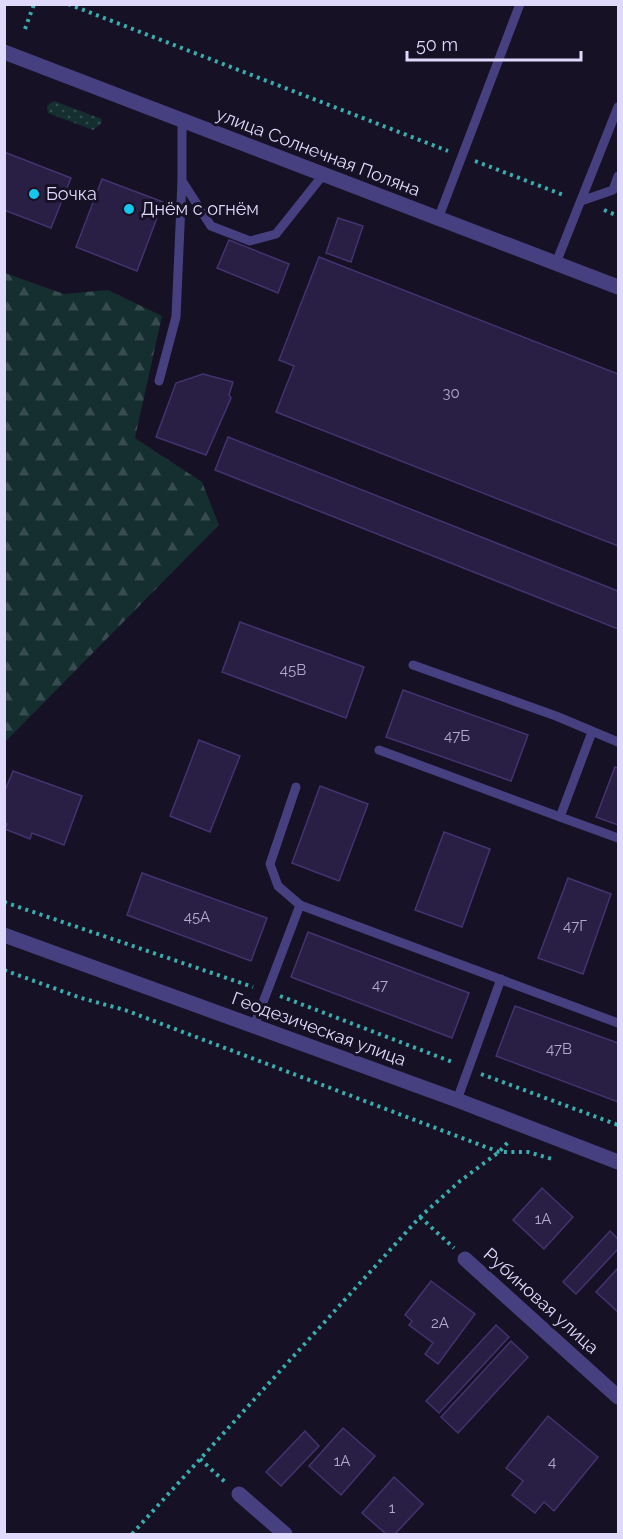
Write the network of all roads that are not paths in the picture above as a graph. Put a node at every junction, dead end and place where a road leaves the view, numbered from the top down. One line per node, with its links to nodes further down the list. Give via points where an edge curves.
1 (520, 4): 9 (lane)
2 (4, 52): 4 (street, улица Солнечная Поляна)
3 (618, 107): 8 (lane)
4 (182, 120): 5 (street, улица Солнечная Поляна); 7 (lane)
5 (323, 175): 7 (lane, via 276,234 250,242 211,226); 9 (street, улица Солнечная Поляна)
6 (618, 176): 8 (lane, via 613,190)
7 (182, 181): 12 (lane, via 176,317)
8 (581, 201): 10 (lane)
9 (438, 219): 10 (street, улица Солнечная Поляна)
10 (556, 263): 11 (street, улица Солнечная Поляна)
11 (618, 287)
12 (159, 381)
13 (413, 665): 14 (lane)
14 (592, 732): 15 (lane); 18 (lane)
15 (618, 742)
16 (379, 750): 18 (lane)
17 (296, 787): 20 (lane, via 270,864 278,886)
18 (560, 817): 19 (lane)
19 (618, 838)
20 (300, 905): 22 (lane); 24 (lane)
21 (4, 935): 24 (street, Геодезическая улица)
22 (501, 979): 23 (lane); 25 (lane)
23 (618, 1023)
24 (254, 1026): 25 (street, Геодезическая улица)
25 (457, 1100): 26 (street, Геодезическая улица)
26 (618, 1162)
27 (465, 1258): 28 (street, Рубиновая улица)
28 (618, 1397)
29 (239, 1494): 30 (street)
30 (285, 1534)

